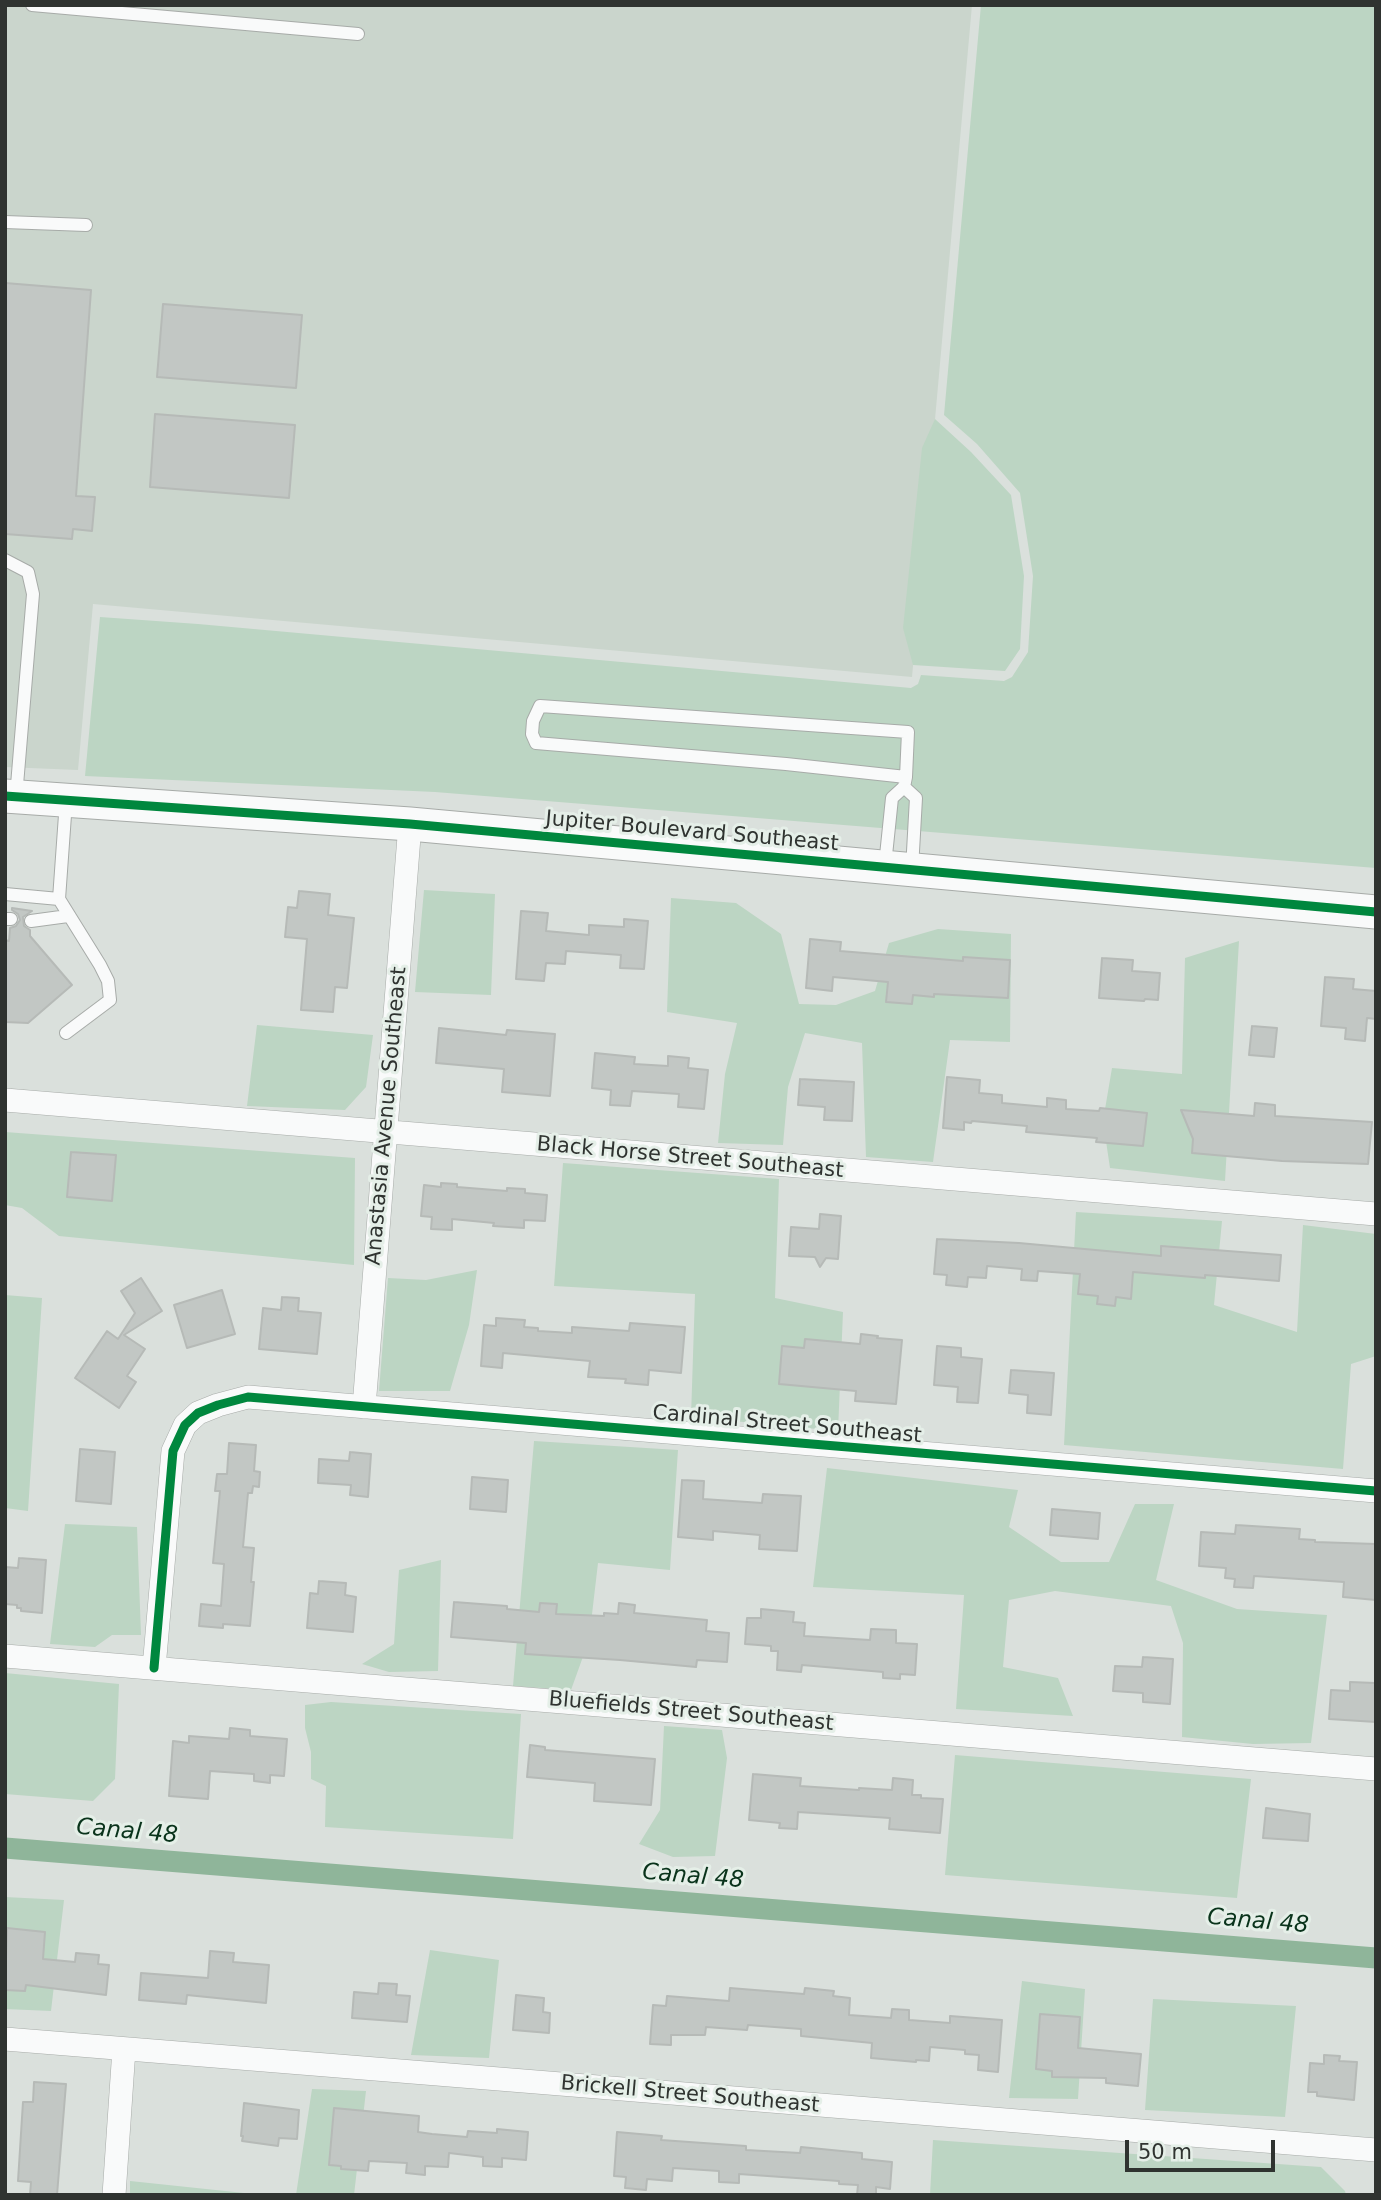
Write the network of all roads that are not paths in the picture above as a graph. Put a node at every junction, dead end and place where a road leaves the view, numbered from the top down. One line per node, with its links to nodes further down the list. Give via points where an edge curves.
1 (32, 5): 2 (lane)
2 (358, 34)
3 (5, 222): 4 (lane)
4 (86, 225)
5 (5, 560): 7 (lane, via 28,572 33,594)
6 (905, 782): 6 (lane, via 908,732 540,706 533,721 536,743 786,764); 10 (lane, via 892,798); 10 (lane, via 916,798)
7 (11, 797): 8 (street, Jupiter Boulevard Southeast)
8 (65, 801): 9 (street, Jupiter Boulevard Southeast); 12 (lane)
9 (410, 824): 10 (street, Jupiter Boulevard Southeast); 18 (street, Anastasia Avenue Southeast)
10 (899, 869): 13 (street, Jupiter Boulevard Southeast)
11 (5, 894): 12 (lane)
12 (59, 899): 14 (lane)
13 (1376, 912)
14 (68, 916): 15 (lane); 16 (lane, via 100,965 110,1000)
15 (31, 921)
16 (66, 1033)
17 (5, 1100): 18 (street, Black Horse Street Southeast)
18 (385, 1133): 19 (street, Black Horse Street Southeast); 20 (street, Anastasia Avenue Southeast)
19 (1376, 1214)
20 (364, 1407): 21 (street, Cardinal Street Southeast); 23 (street, Cardinal Street Southeast, via 248,1397 198,1413 185,1424 173,1451)
21 (1376, 1491)
22 (5, 1656): 23 (street, Bluefields Street Southeast)
23 (154, 1668): 24 (street, Bluefields Street Southeast)
24 (1376, 1769)
25 (5, 2039): 26 (street, Brickell Street Southeast)
26 (124, 2049): 27 (street, Brickell Street Southeast); 28 (street)
27 (1376, 2150)
28 (114, 2195)

